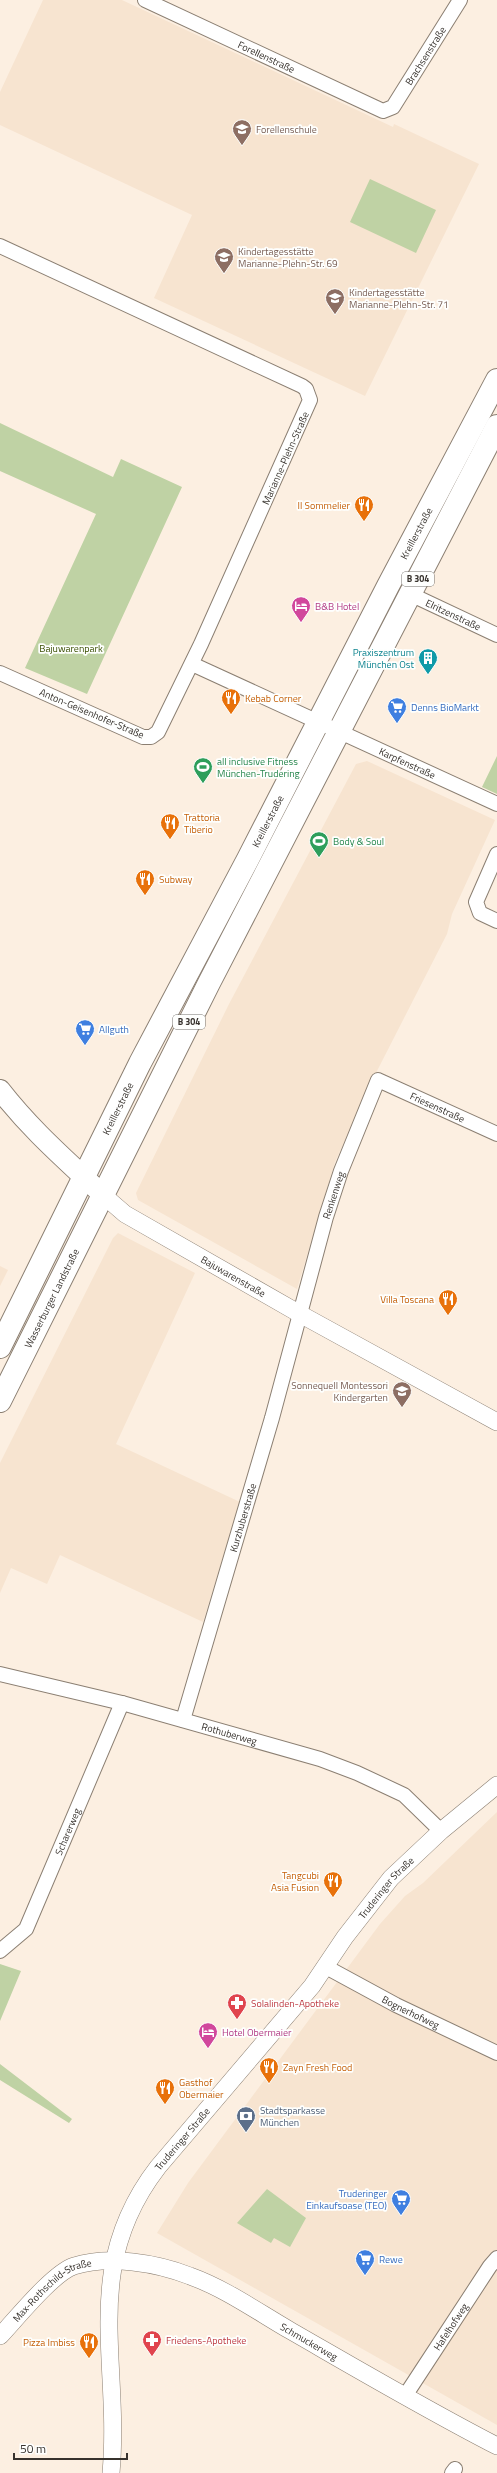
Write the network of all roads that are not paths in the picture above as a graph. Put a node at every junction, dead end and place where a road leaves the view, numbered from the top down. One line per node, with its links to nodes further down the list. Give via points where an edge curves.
1 (145, 0): 3 (street, Forellenstraße, via 342,94 383,112)
2 (460, 0): 3 (street, Brachsenstraße, via 393,107)
3 (388, 111)
4 (0, 246): 9 (street, Marianne-Plehn-Straße, via 302,386 310,395 308,408)
5 (497, 380): 11 (main road, Kreillerstraße / B 304)
6 (497, 426): 7 (main road, B 304)
7 (410, 594): 8 (street, Elritzenstraße); 12 (main road, B 304)
8 (497, 635)
9 (192, 664): 10 (street, Anton-Geisenhofer-Straße, via 158,732 151,737 143,737); 11 (street)
10 (0, 673)
11 (318, 722): 12 (street, Karpfenstraße); 19 (main road, Kreillerstraße / B 304)
12 (338, 731): 13 (street, Karpfenstraße); 20 (main road, B 304)
13 (497, 804)
14 (497, 854): 15 (street, via 476,902 480,913)
15 (497, 921)
16 (378, 1080): 18 (street, Friesenstraße); 21 (street, Renkenweg, via 337,1184)
17 (0, 1090): 19 (main road, Bajuwarenstraße, via 26,1123)
18 (497, 1134)
19 (82, 1177): 20 (main road, Bajuwarenstraße); 22 (main road, B 304)
20 (102, 1195): 21 (street, Bajuwarenstraße, via 125,1214); 23 (main road, Wasserburger Landstraße / B 304)
21 (300, 1314): 24 (street, Bajuwarenstraße); 27 (street, Kurzhuberstraße)
22 (0, 1347)
23 (0, 1401)
24 (497, 1422)
25 (0, 1674): 26 (street, Rothuberweg)
26 (122, 1703): 27 (street, Rothuberweg); 30 (street, Scharerweg, via 26,1929)
27 (183, 1720): 29 (street, Rothuberweg, via 320,1758 357,1773 404,1795)
28 (497, 1785): 29 (street, Truderinger Straße)
29 (441, 1831): 31 (street, Truderinger Straße, via 391,1878)
30 (0, 1951)
31 (326, 1967): 32 (street, Bognerhofweg, via 396,2005); 34 (street, Truderinger Straße, via 147,2181 128,2213)
32 (497, 2053)
33 (497, 2258): 36 (street, Hafelhofweg)
34 (113, 2262): 35 (street, Max-Rothschild-Straße, via 84,2264 66,2270); 36 (street, Schmuckerweg, via 150,2264 191,2276 219,2289); 38 (street, Truderinger Straße, via 109,2299)
35 (0, 2336)
36 (405, 2396): 37 (street, Schmuckerweg)
37 (497, 2446)
38 (112, 2473)

